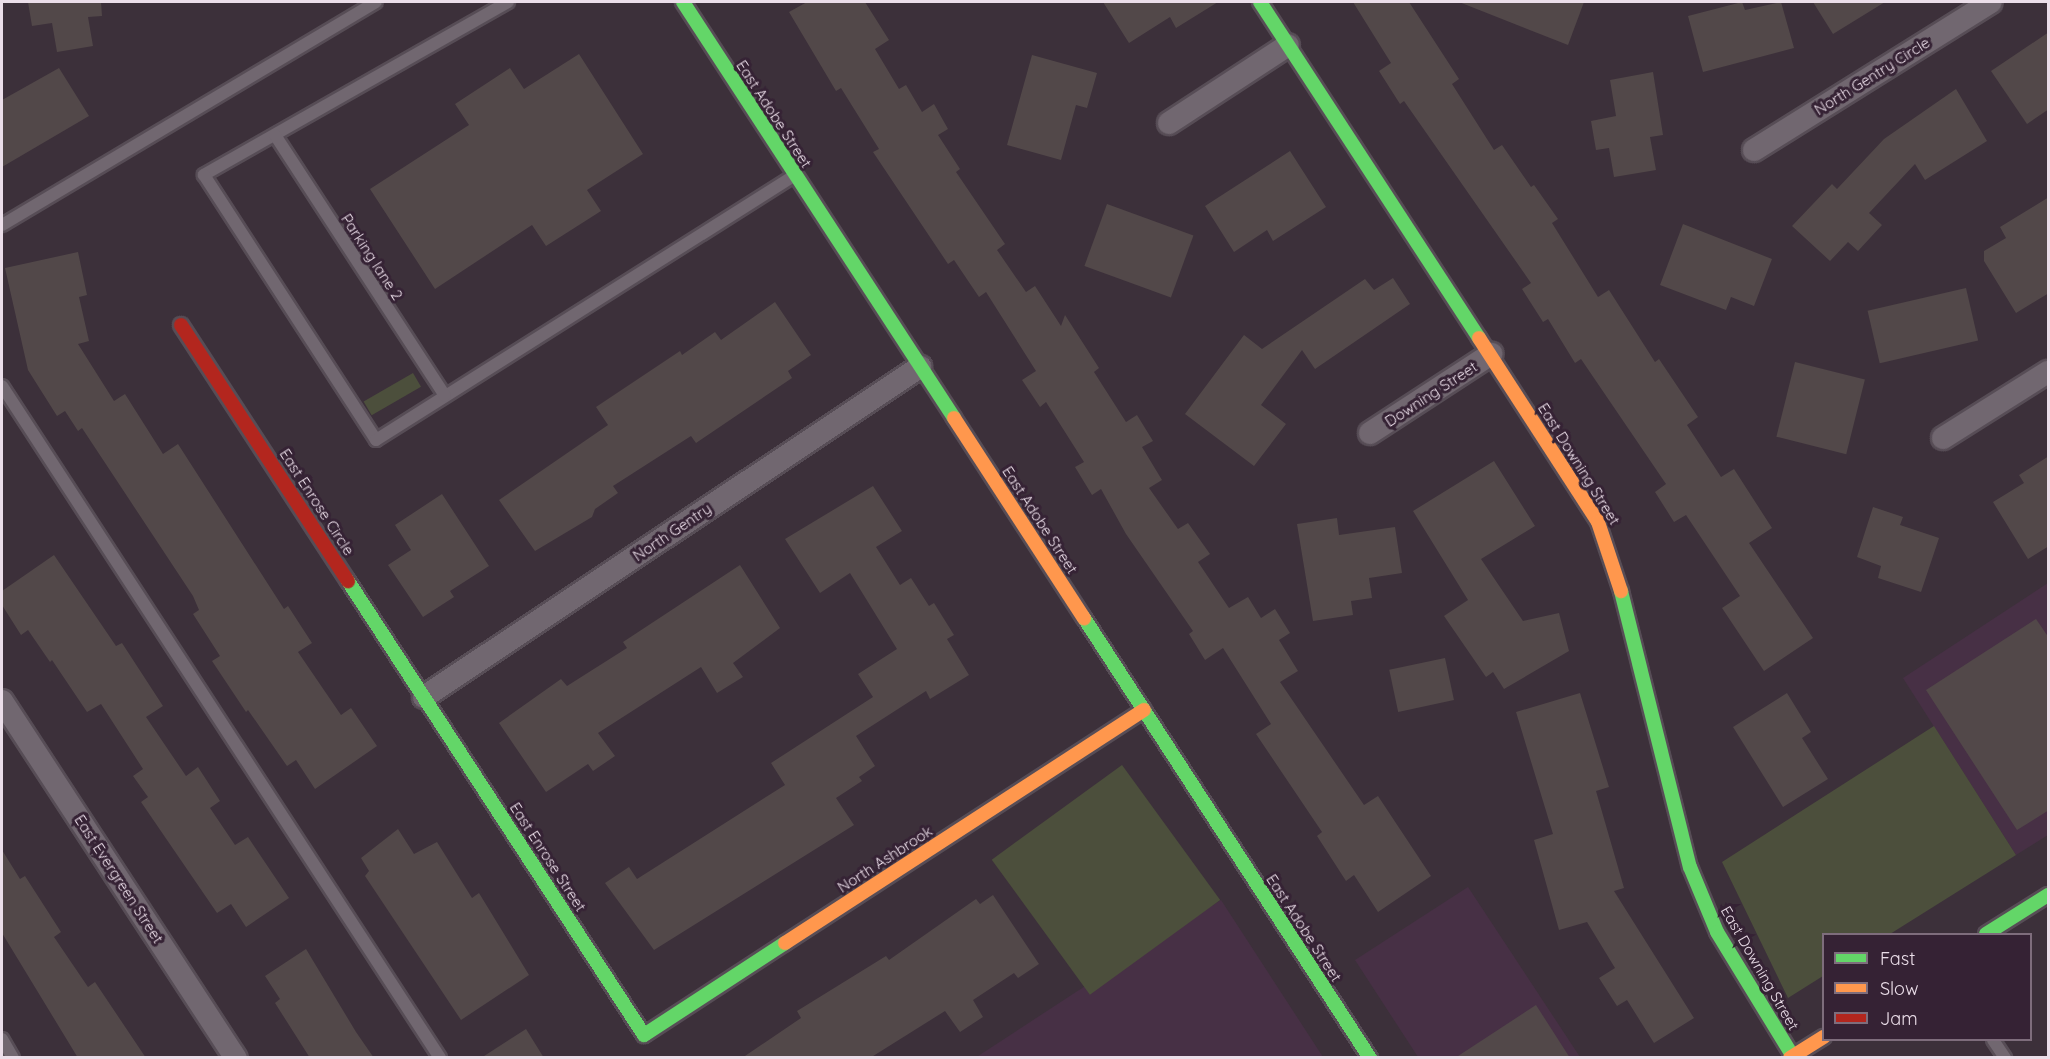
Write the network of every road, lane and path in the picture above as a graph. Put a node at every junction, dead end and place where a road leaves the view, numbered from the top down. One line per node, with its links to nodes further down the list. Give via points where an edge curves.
1 (376, 2): 11 (lane)
2 (508, 2): 8 (lane)
3 (1260, 2): 6 (street, East Downing Street)
4 (1991, 2): 9 (street, North Gentry Circle)
5 (689, 4): 10 (street, East Adobe Street)
6 (1288, 45): 7 (street); 13 (street, East Downing Street)
7 (1169, 123)
8 (275, 135): 17 (lane, Parking lane 2); 17 (lane, via 204,175 376,440)
9 (1754, 150)
10 (794, 176): 14 (street, East Adobe Street); 17 (lane)
11 (2, 225)
12 (182, 325): 20 (street, East Enrose Circle)
13 (1491, 354): 18 (street, Downing Street); 29 (street, East Downing Street, via 1587,503 1608,543 1690,867 1717,932)
14 (920, 367): 20 (street, North Gentry); 22 (street, East Adobe Street)
15 (2049, 372): 19 (street)
16 (2, 386): 32 (lane)
17 (445, 396)
18 (1370, 433)
19 (1943, 438)
20 (424, 697): 25 (street, East Enrose Street)
21 (2, 701): 31 (street, East Evergreen Street)
22 (1144, 710): 25 (street, North Ashbrook); 33 (street, East Adobe Street)
23 (2049, 895): 24 (street)
24 (1988, 933)
25 (644, 1035)
26 (1822, 1038): 29 (street)
27 (2, 1039): 30 (lane)
28 (1994, 1041): 34 (lane)
29 (1792, 1057)
30 (13, 1058)
31 (236, 1058)
32 (440, 1058)
33 (1370, 1058)
34 (2006, 1058)

